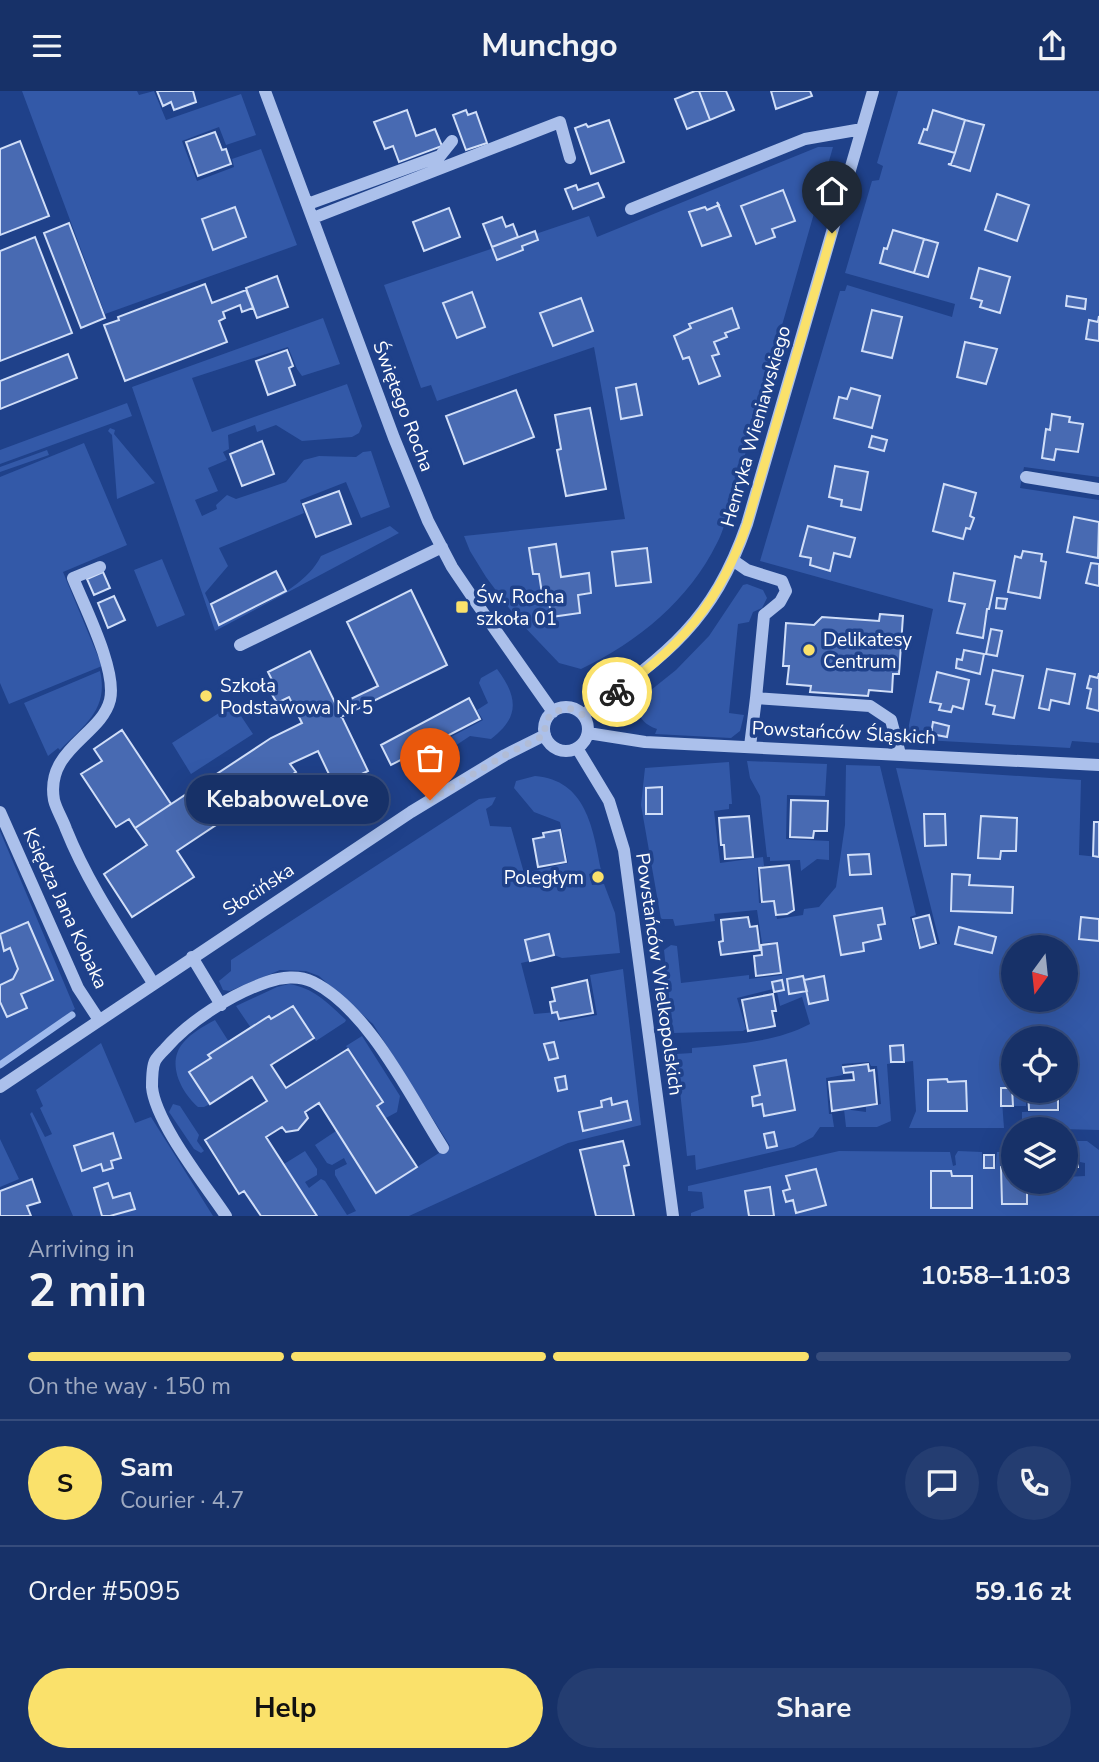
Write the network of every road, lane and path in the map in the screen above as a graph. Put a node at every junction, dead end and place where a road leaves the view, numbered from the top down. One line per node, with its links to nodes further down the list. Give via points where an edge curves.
1 (265, 91): 6 (street, Świętego Rocha)
2 (873, 91): 3 (street, Henryka Wieniawskiego)
3 (862, 129): 7 (street, via 805,139); 12 (street, Henryka Wieniawskiego)
4 (452, 141): 6 (street, via 440,156)
5 (570, 157): 8 (street, via 560,122)
6 (307, 204): 8 (street, Świętego Rocha)
7 (631, 209)
8 (313, 218): 11 (street, Świętego Rocha, via 394,438)
9 (1026, 477): 10 (street)
10 (1099, 489)
11 (442, 547): 14 (street); 16 (street, Świętego Rocha)
12 (734, 561): 15 (street, via 782,581 786,591 764,615); 17 (street, Henryka Wieniawskiego, via 693,626 656,662)
13 (100, 567): 26 (street, via 73,578 108,665 109,702 61,761 54,799 81,866)
14 (240, 645)
15 (756, 698): 20 (street); 22 (street, via 870,706 891,720)
16 (553, 712): 17 (street, via 569,708); 19 (street, via 545,722)
17 (583, 715): 18 (street)
18 (588, 733): 20 (street, Powstańców Śląskich, via 645,742); 21 (street)
19 (545, 735): 21 (street, via 558,750); 25 (street, Słocińska, via 410,812)
20 (751, 746): 22 (street, Powstańców Śląskich)
21 (578, 748): 32 (street, Powstańców Wielkopolskich, via 609,801 624,850)
22 (900, 754): 23 (street, Powstańców Śląskich)
23 (1099, 765)
24 (0, 812): 28 (street, Księdza Jana Kobaka, via 78,988)
25 (192, 957): 26 (street, Słocińska); 27 (street)
26 (153, 983): 28 (street, Słocińska)
27 (221, 1005): 30 (street, via 266,982 285,978 313,982 331,993 368,1028); 31 (street, via 186,1027 155,1061 152,1088 171,1133)
28 (99, 1020): 29 (street, Słocińska)
29 (0, 1087)
30 (443, 1148)
31 (226, 1216)
32 (673, 1216)

